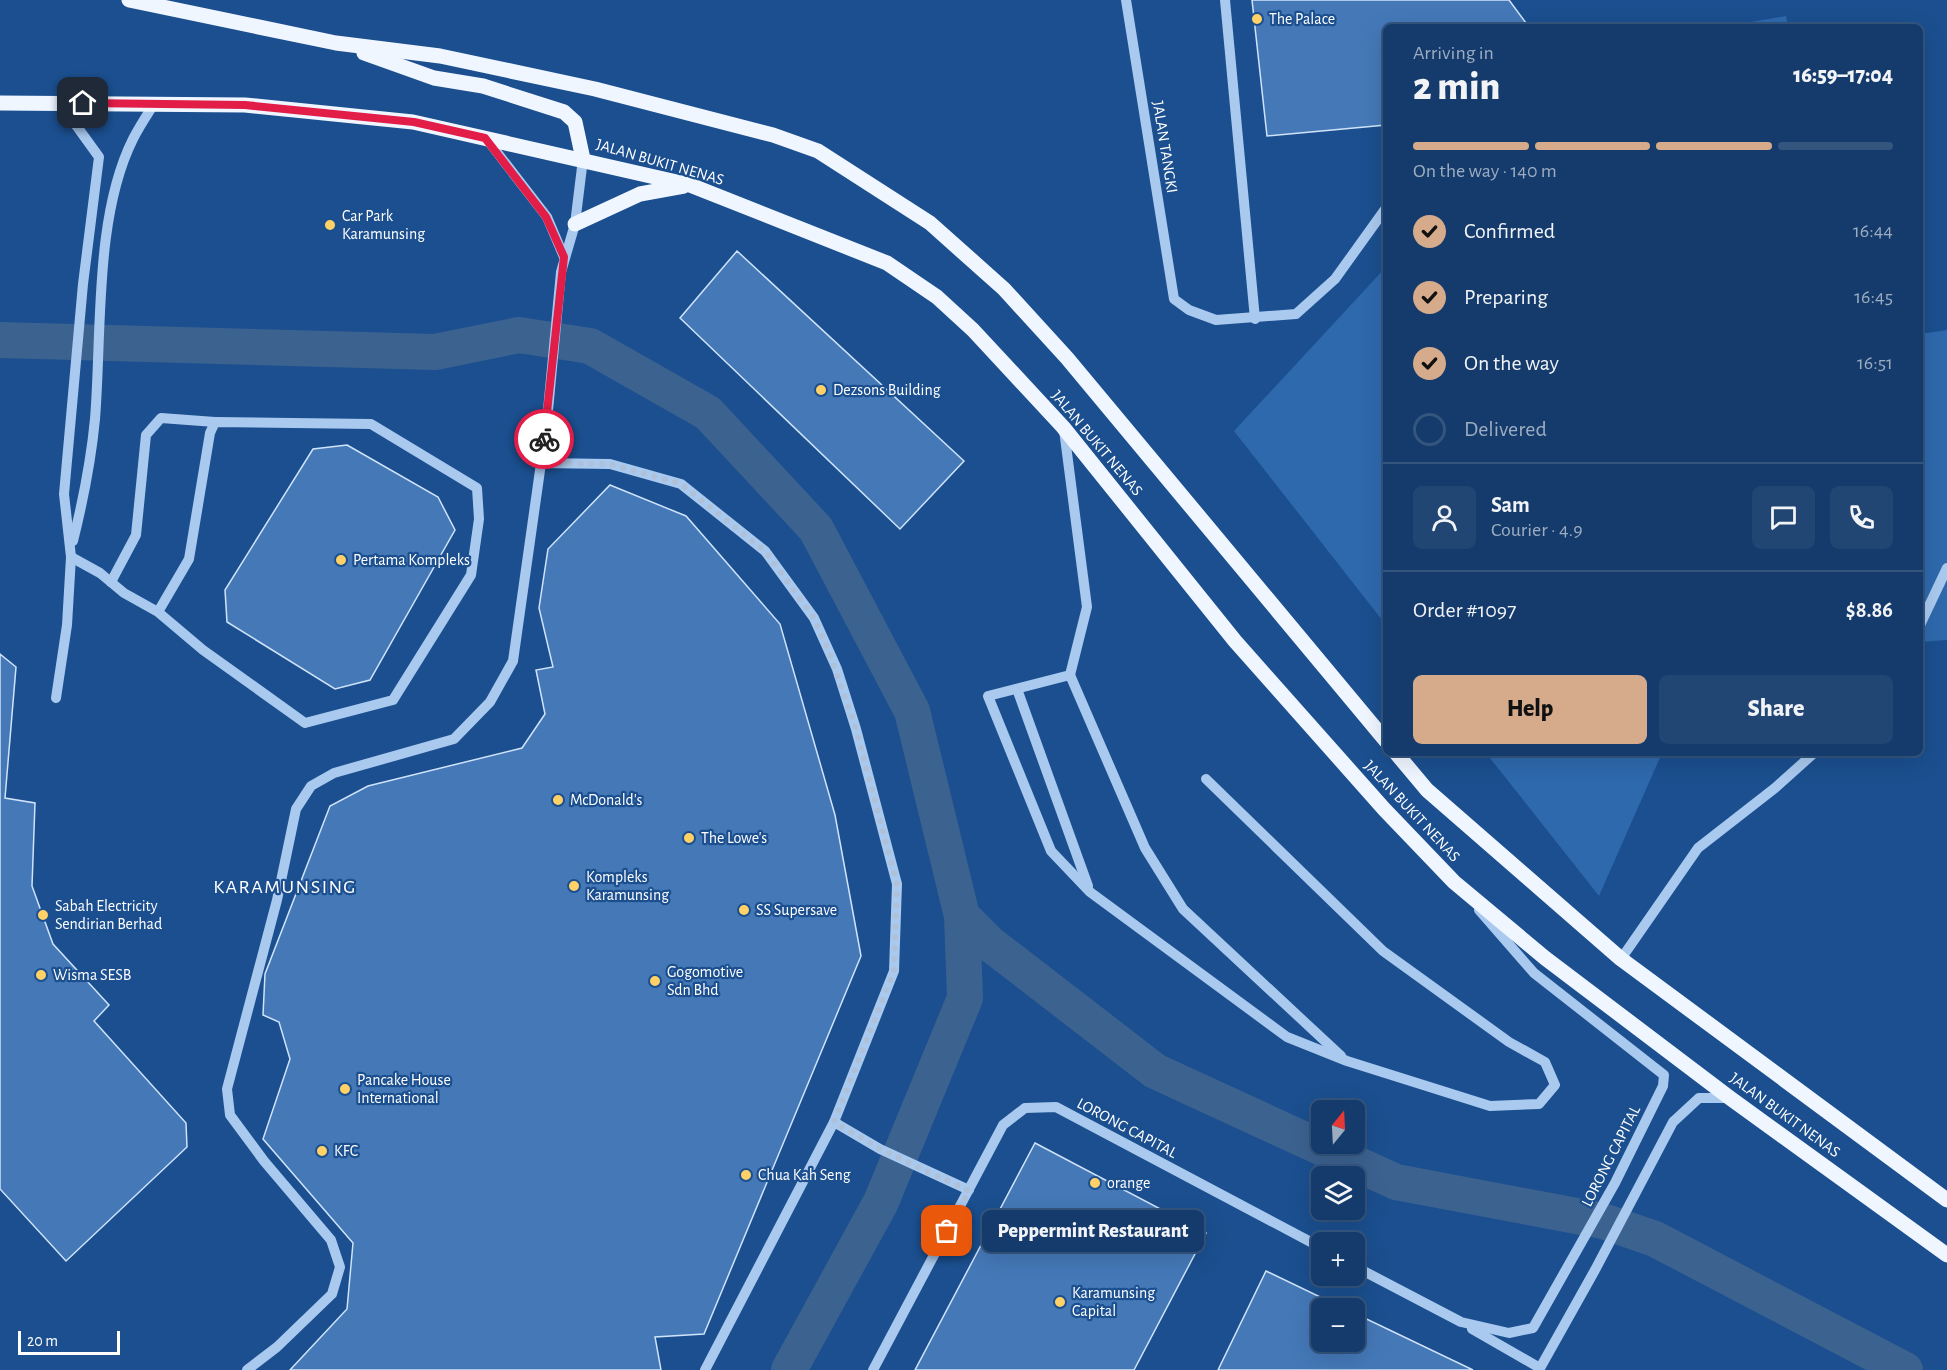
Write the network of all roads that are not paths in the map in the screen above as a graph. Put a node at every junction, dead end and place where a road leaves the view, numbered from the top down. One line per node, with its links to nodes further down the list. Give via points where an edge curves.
1 (129, 0): 4 (main road, JALAN BUKIT NENAS)
2 (1126, 0): 14 (street, JALAN TANGKI, via 1174,299 1189,310 1216,320)
3 (1225, 0): 14 (street)
4 (336, 42): 9 (main road, via 434,78 483,86 564,112 575,122); 26 (main road, JALAN BUKIT NENAS, via 440,56 584,86 773,135 818,151 930,223 1004,289 1067,358)
5 (3, 100): 6 (main road, JALAN BUKIT NENAS)
6 (60, 103): 7 (main road, JALAN BUKIT NENAS); 18 (street, via 99,157 64,494)
7 (154, 104): 8 (main road, JALAN BUKIT NENAS, via 245,105 414,122); 18 (street, via 132,140 112,199 102,286 95,420 86,489)
8 (485, 138): 9 (main road, JALAN BUKIT NENAS); 13 (street, via 546,217)
9 (583, 159): 10 (main road, JALAN BUKIT NENAS); 12 (street)
10 (690, 185): 12 (main road, via 640,194); 16 (main road, JALAN BUKIT NENAS, via 887,263 937,297 973,330)
11 (1383, 212): 14 (street, via 1335,279 1296,314)
12 (575, 224): 13 (street)
13 (564, 257): 17 (street)
14 (1255, 319)
15 (215, 422): 20 (street, via 161,418 146,435 136,536); 21 (street, via 189,559); 21 (street, via 371,424 477,488 479,519 471,575 393,700 305,723 203,650)
16 (1064, 427): 23 (street, via 1087,607); 30 (main road, JALAN BUKIT NENAS, via 1235,641)
17 (540, 463): 35 (street, via 610,464 681,484 765,551 814,618 828,648 856,729 897,884 894,971); 43 (street, via 513,662 490,702 454,739 334,773 310,786 296,809 277,900 227,1089 230,1115 331,1240 340,1267 332,1294)
18 (71, 553): 20 (street); 25 (street, via 67,625)
19 (1947, 568): 22 (street)
20 (111, 582): 21 (street)
21 (158, 612)
22 (1923, 619)
23 (1070, 675): 24 (street); 33 (street, via 1145,848 1183,909)
24 (1017, 689): 31 (street); 31 (street, via 988,696 1051,851)
25 (56, 698)
26 (1383, 737)
27 (1399, 756): 32 (main road, JALAN BUKIT NENAS, via 1427,790)
28 (1811, 756): 32 (street, via 1698,848)
29 (1206, 779): 33 (street, via 1383,951 1509,1042 1545,1062 1555,1085 1539,1104 1490,1106)
30 (1454, 882): 34 (main road, JALAN BUKIT NENAS, via 1545,958); 41 (street, LORONG CAPITAL, via 1534,973 1664,1075 1663,1086 1615,1183 1533,1328 1509,1333)
31 (1090, 892): 33 (street, via 1287,1037)
32 (1621, 959): 37 (main road, JALAN BUKIT NENAS)
33 (1347, 1061)
34 (1731, 1098): 39 (main road, JALAN BUKIT NENAS); 42 (street, via 1699,1098 1673,1122)
35 (834, 1122): 36 (street, via 880,1149); 44 (street)
36 (969, 1191): 38 (street, LORONG CAPITAL, via 1003,1125 1025,1108 1056,1107); 45 (street, LORONG CAPITAL)
37 (1947, 1200)
38 (1311, 1242)
39 (1947, 1255)
40 (1365, 1272): 41 (street, LORONG CAPITAL)
41 (1461, 1322): 42 (street)
42 (1539, 1369)
43 (247, 1370)
44 (705, 1370)
45 (873, 1370)

